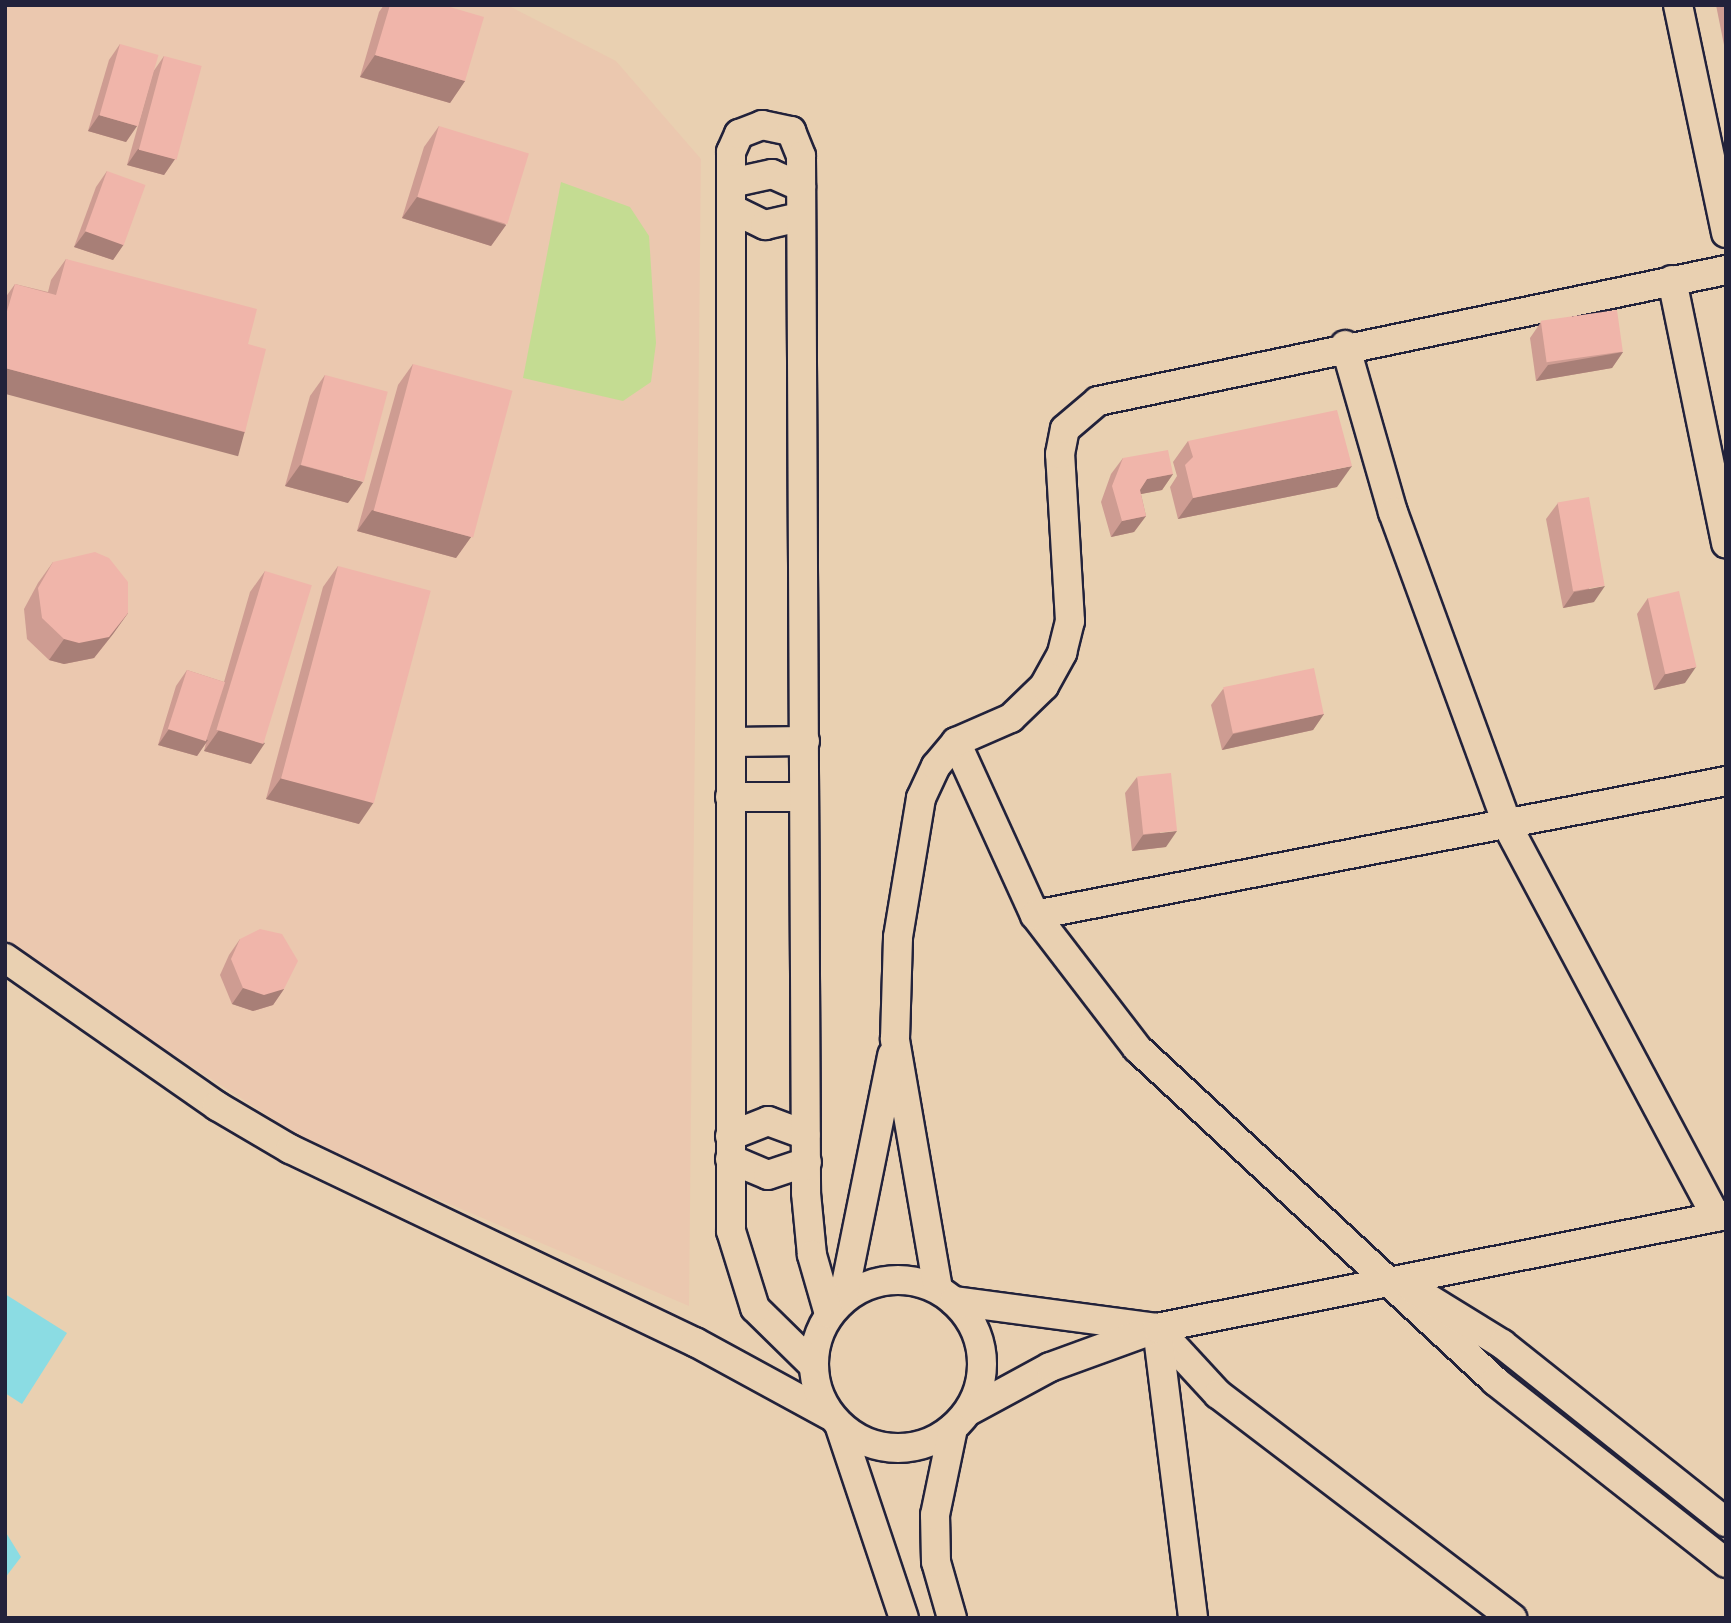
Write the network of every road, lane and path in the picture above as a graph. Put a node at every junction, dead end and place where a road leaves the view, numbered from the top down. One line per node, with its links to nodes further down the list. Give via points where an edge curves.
1 (1678, 5): 5 (street)
2 (801, 187): 3 (street, via 772,174); 3 (street, via 800,144 792,131 762,125 733,142); 4 (street)
3 (732, 196): 4 (street, via 765,225); 11 (street)
4 (801, 217): 10 (street)
5 (1726, 233)
6 (1726, 270): 7 (street)
7 (1672, 280): 8 (street); 9 (street)
8 (1345, 345): 12 (street, via 1081,410 1065,429 1060,454 1070,621 1062,653 1044,686 1011,718); 16 (street, via 1393,512)
9 (1726, 544)
10 (805, 741): 11 (street); 15 (street)
11 (732, 742): 14 (street)
12 (956, 742): 17 (street); 19 (street, via 921,798 898,937)
13 (1726, 781): 16 (street)
14 (730, 797): 15 (street); 20 (street)
15 (804, 797): 21 (street)
16 (1508, 827): 17 (street); 22 (street)
17 (1035, 915): 23 (street, via 1137,1048)
18 (5, 958): 29 (street, via 217,1106 290,1149 695,1342)
19 (895, 1039): 24 (street); 25 (street)
20 (730, 1147): 21 (street, via 768,1121); 21 (street, via 768,1175); 27 (street, via 732,1231 743,1283 771,1330)
21 (807, 1149): 25 (street, via 810,1244)
22 (1721, 1216): 23 (street)
23 (1388, 1277): 26 (street); 30 (street, via 1502,1344); 31 (street, via 1495,1381)
24 (946, 1295): 25 (street, via 889,1280); 26 (street); 28 (street, via 980,1342 983,1366)
25 (836, 1307): 27 (street)
26 (1157, 1328): 28 (street, via 1050,1367); 34 (street); 35 (street, via 1218,1394)
27 (813, 1365): 29 (street)
28 (961, 1420): 29 (street, via 921,1445 884,1448); 33 (street, via 935,1516 936,1562)
29 (835, 1421): 32 (street)
30 (1726, 1521)
31 (1726, 1563)
32 (904, 1618)
33 (952, 1618)
34 (1193, 1618)
35 (1512, 1618)

